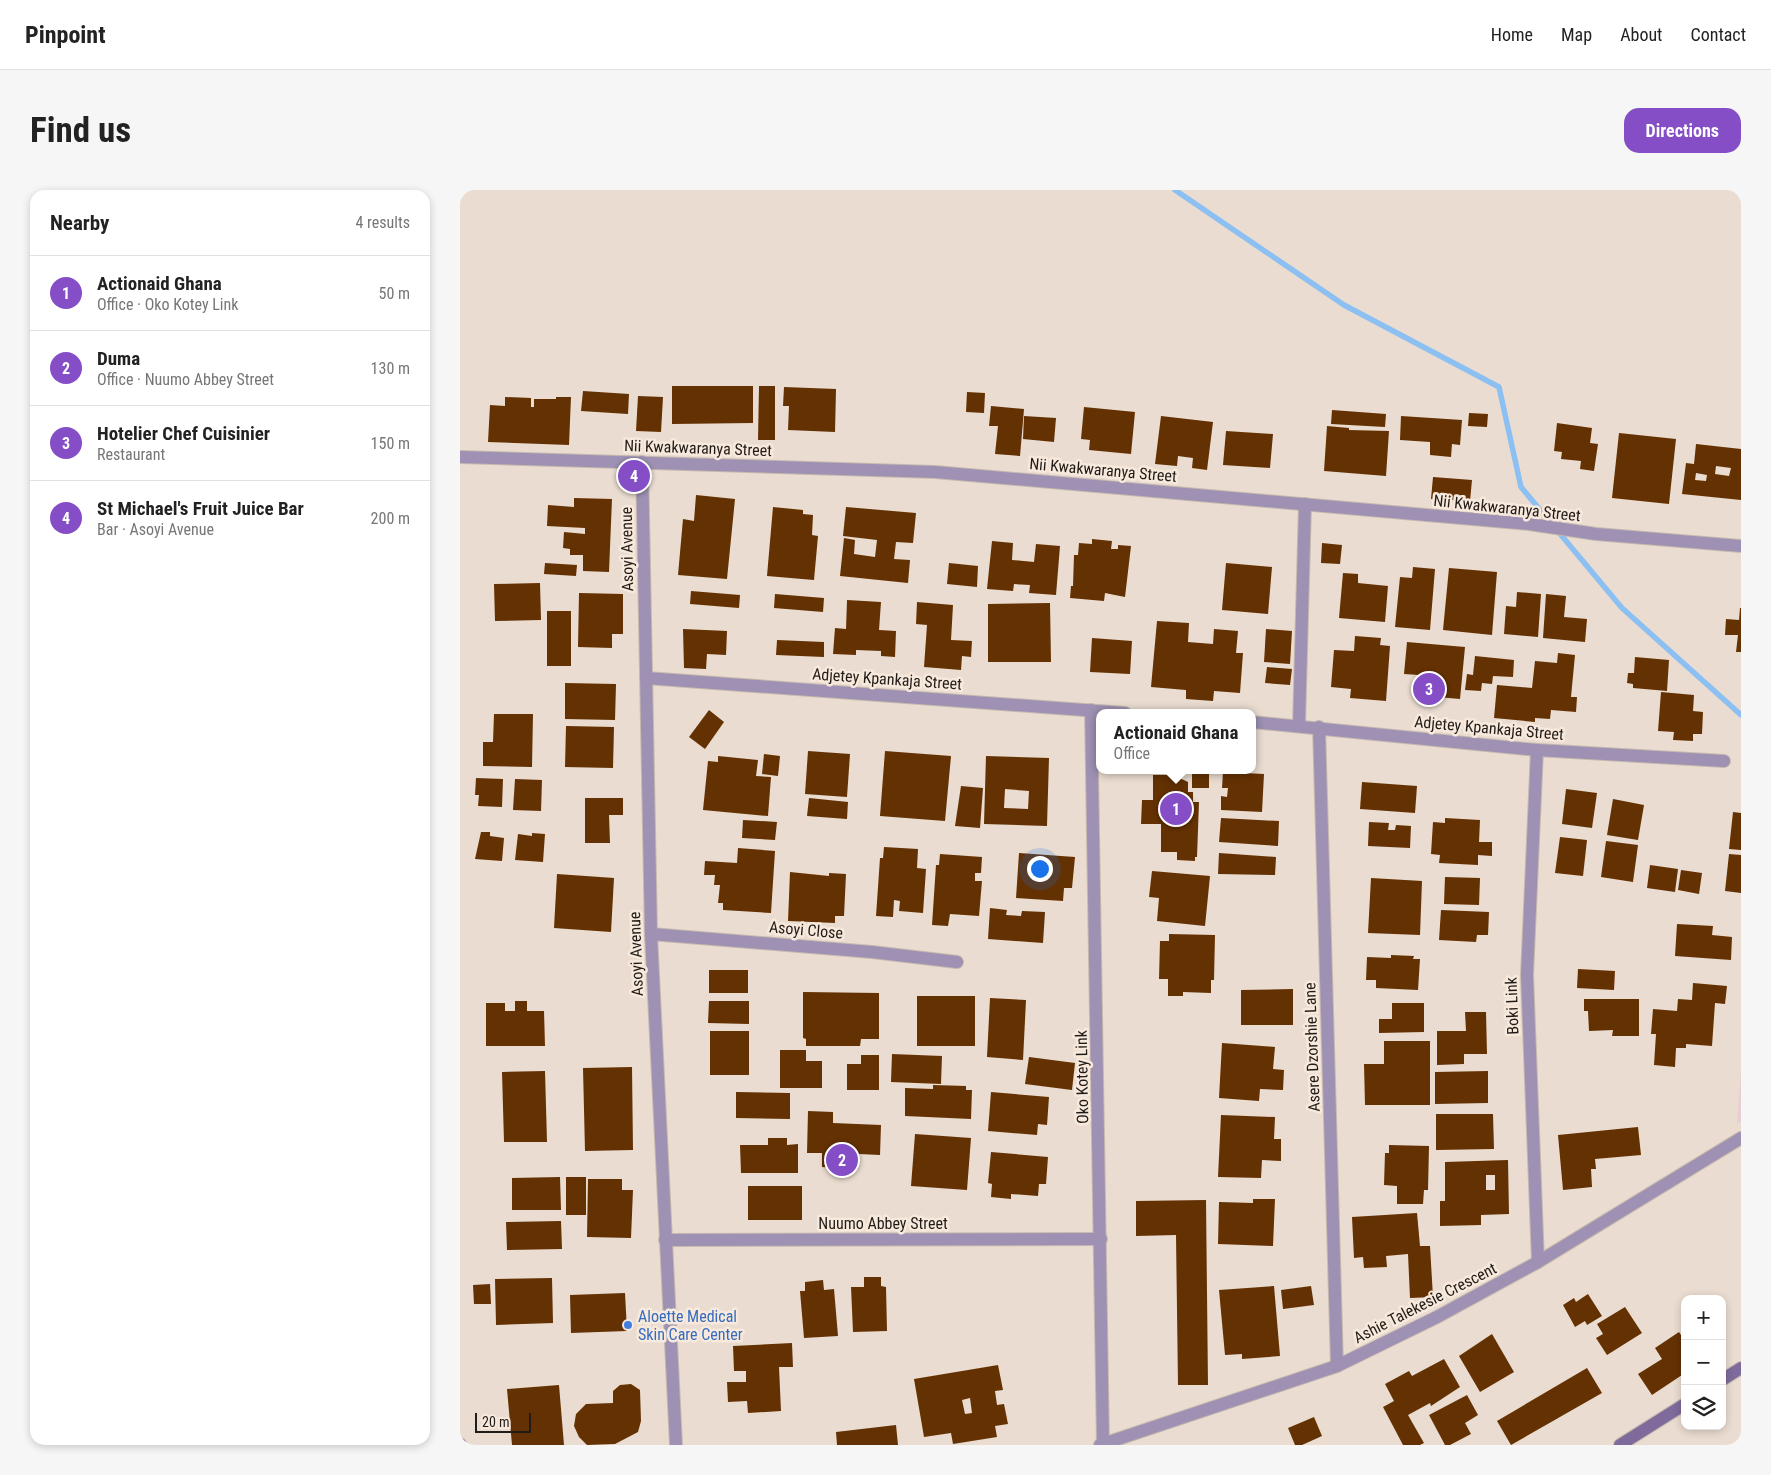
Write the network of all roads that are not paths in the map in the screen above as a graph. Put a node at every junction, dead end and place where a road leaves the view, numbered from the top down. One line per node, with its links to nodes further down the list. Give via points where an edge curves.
1 (460, 457): 2 (street, Nii Kwakwaranya Street)
2 (642, 462): 3 (street, Nii Kwakwaranya Street, via 935,472); 5 (street, Asoyi Avenue)
3 (1305, 504): 4 (street, Nii Kwakwaranya Street); 9 (street)
4 (1741, 546)
5 (646, 678): 6 (street, Adjetey Kpankaja Street); 13 (street, Asoyi Avenue)
6 (1092, 710): 7 (street, Adjetey Kpankaja Street); 16 (street, Oko Kotey Link)
7 (1096, 710)
8 (1256, 722): 9 (street, Adjetey Kpankaja Street)
9 (1299, 725): 10 (street, Adjetey Kpankaja Street)
10 (1319, 727): 11 (street, Adjetey Kpankaja Street); 19 (street, Asere Dzorshie Lane)
11 (1537, 750): 12 (street, Adjetey Kpankaja Street); 18 (street, Boki Link, via 1527,974)
12 (1724, 761)
13 (652, 934): 14 (street, Asoyi Close); 17 (street, Asoyi Avenue)
14 (957, 962)
15 (1741, 1138): 18 (street, Ashie Talekesie Crescent)
16 (1101, 1239): 17 (street, Nuumo Abbey Street); 23 (street, Oko Kotey Link)
17 (665, 1240): 24 (street, Asoyi Avenue)
18 (1538, 1262): 19 (street, Ashie Talekesie Crescent)
19 (1337, 1366): 23 (street, Ashie Talekesie Crescent)
20 (1741, 1368): 21 (main road)
21 (1726, 1377)
22 (1681, 1407): 25 (main road)
23 (1101, 1444)
24 (676, 1445)
25 (1620, 1445)

